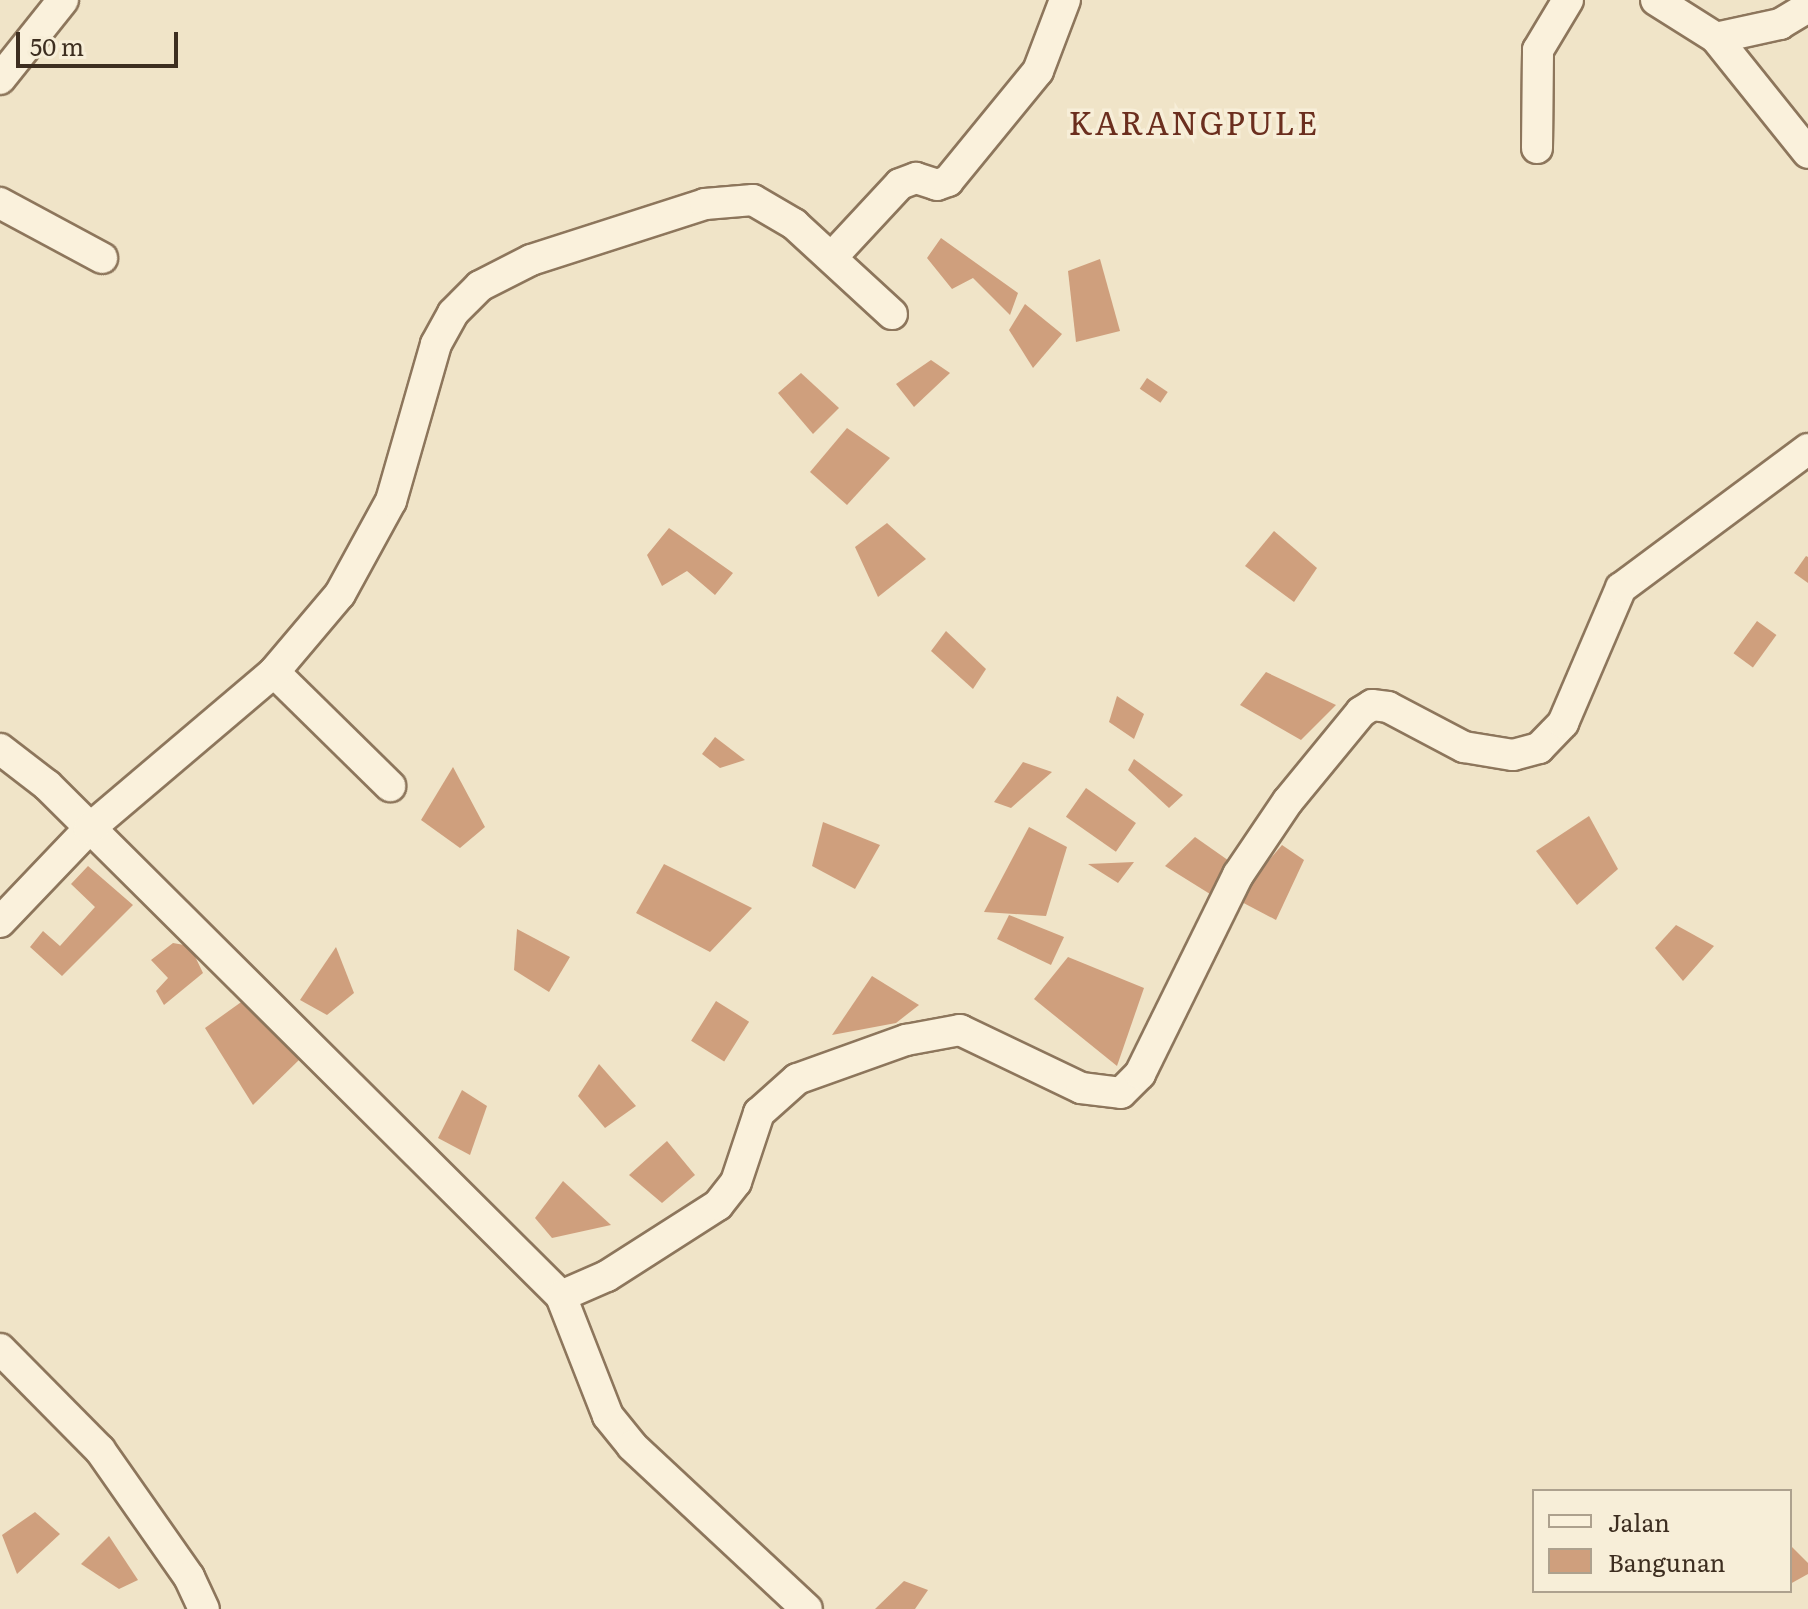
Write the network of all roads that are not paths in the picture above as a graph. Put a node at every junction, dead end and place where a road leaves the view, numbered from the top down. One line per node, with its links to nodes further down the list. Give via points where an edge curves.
1 (63, 0): 7 (street)
2 (1065, 0): 11 (street, via 1038,71 953,175 942,185 916,178 900,184)
3 (1568, 0): 8 (street, via 1538,50)
4 (1656, 0): 6 (street)
5 (1808, 7): 6 (street, via 1780,24)
6 (1716, 38): 9 (street)
7 (0, 79)
8 (1537, 148)
9 (1808, 153)
10 (0, 203): 12 (street)
11 (833, 256): 13 (street); 15 (street, via 772,208 730,199 531,260 480,286 453,313 436,344 391,501 361,562)
12 (102, 258)
13 (892, 314)
14 (1808, 449): 20 (street, via 1621,588 1563,723 1539,748 1513,755 1464,747 1388,707 1372,705 1361,712 1288,801 1238,875 1140,1074 1121,1093 1081,1088 960,1030 906,1040 797,1079 759,1113 736,1182 718,1205 607,1276)
15 (274, 672): 17 (street); 18 (street)
16 (0, 749): 18 (street)
17 (390, 786)
18 (89, 829): 19 (street); 20 (street)
19 (0, 922)
20 (561, 1296): 23 (street, via 608,1416 632,1446)
21 (0, 1349): 22 (street, via 100,1450 189,1577)
22 (204, 1609)
23 (807, 1609)

